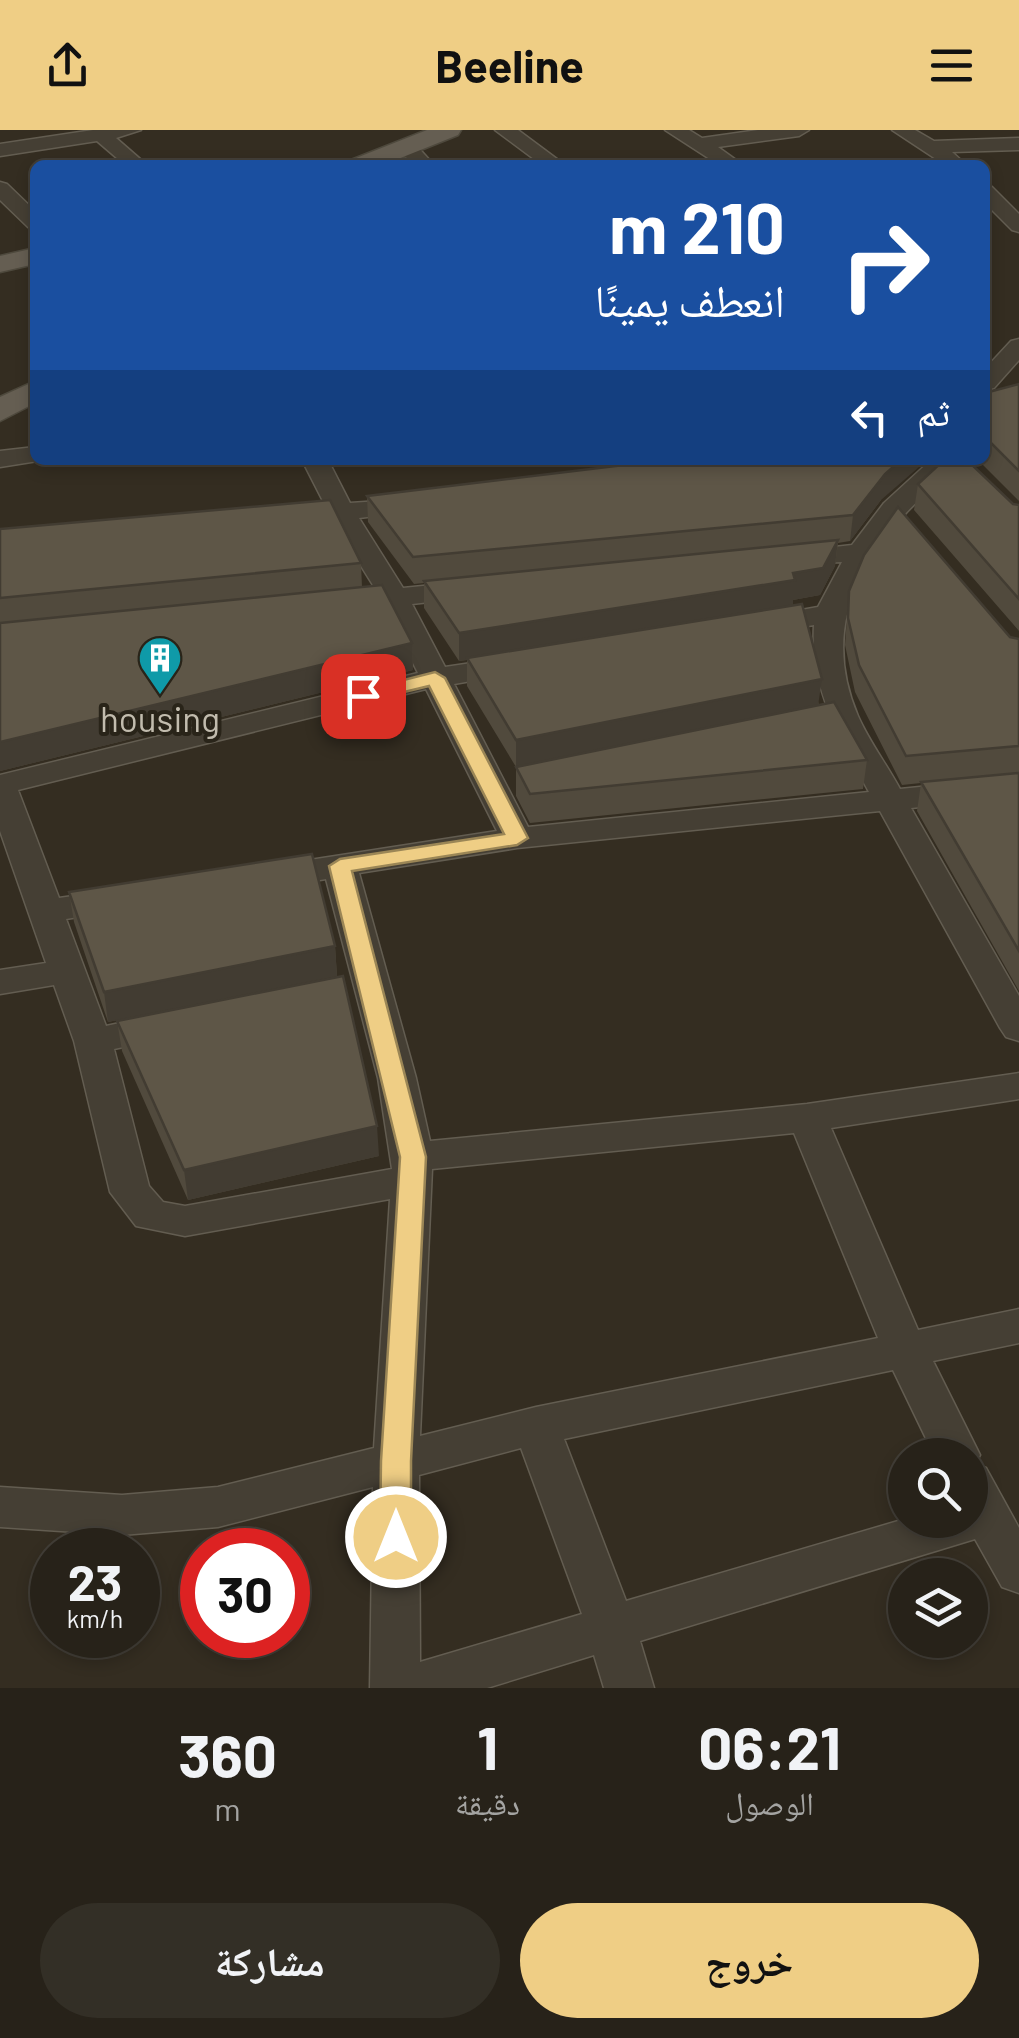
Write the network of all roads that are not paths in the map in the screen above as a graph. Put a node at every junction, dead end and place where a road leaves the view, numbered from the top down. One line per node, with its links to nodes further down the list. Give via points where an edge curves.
1 (131, 130): 7 (street)
2 (448, 130): 12 (main road)
3 (505, 130): 14 (street)
4 (675, 130): 8 (street)
5 (799, 130): 8 (street)
6 (902, 130): 10 (street)
7 (100, 135): 11 (street); 13 (street)
8 (700, 144): 15 (street)
9 (1019, 144): 10 (street)
10 (935, 148): 16 (street)
11 (0, 150)
12 (415, 156)
13 (132, 160)
14 (547, 160)
15 (724, 160)
16 (951, 160)
17 (0, 188): 19 (street)
18 (990, 195): 20 (street)
19 (30, 218)
20 (1019, 226)
21 (30, 257): 22 (main road)
22 (0, 264)
23 (990, 340): 24 (street)
24 (1017, 354): 26 (street)
25 (30, 393): 27 (main road)
26 (991, 396)
27 (0, 411)
28 (30, 456): 29 (street)
29 (0, 459)
30 (318, 465): 33 (street)
31 (957, 465): 35 (street)
32 (436, 501): 33 (street)
33 (342, 512): 34 (street); 38 (street)
34 (268, 519)
35 (861, 552): 36 (street); 40 (street)
36 (764, 562)
37 (491, 588): 38 (street)
38 (394, 597): 39 (street); 43 (street)
39 (314, 606)
40 (829, 614): 41 (street); 44 (street, via 827,650)
41 (730, 630)
42 (549, 660): 43 (street)
43 (435, 678): 47 (street); 48 (street)
44 (842, 715): 45 (street); 50 (street)
45 (803, 723)
46 (529, 779): 48 (street)
47 (1, 785): 55 (street)
48 (490, 787): 51 (street)
49 (1019, 787): 50 (street)
50 (892, 802): 51 (street); 59 (street)
51 (517, 838): 52 (street)
52 (340, 866): 53 (street); 63 (street, via 351,989 396,1078)
53 (242, 881)
54 (145, 896): 55 (street)
55 (47, 911): 56 (street)
56 (68, 971): 57 (street); 60 (street)
57 (0, 982)
58 (204, 1019): 60 (street)
59 (1019, 1028)
60 (93, 1041): 63 (street, via 130,1192 151,1216 185,1221)
61 (1019, 1086): 62 (street)
62 (808, 1118): 63 (street); 65 (street)
63 (413, 1169): 68 (street)
64 (1019, 1326): 65 (street)
65 (905, 1350): 66 (street); 67 (street)
66 (536, 1426): 68 (street); 73 (street)
67 (948, 1438)
68 (396, 1461): 69 (street, via 218,1507 122,1515); 74 (street)
69 (0, 1507)
70 (988, 1529): 72 (street)
71 (888, 1537): 73 (street)
72 (1019, 1572)
73 (610, 1626): 75 (street); 76 (street)
74 (395, 1688)
75 (411, 1688)
76 (628, 1688)

